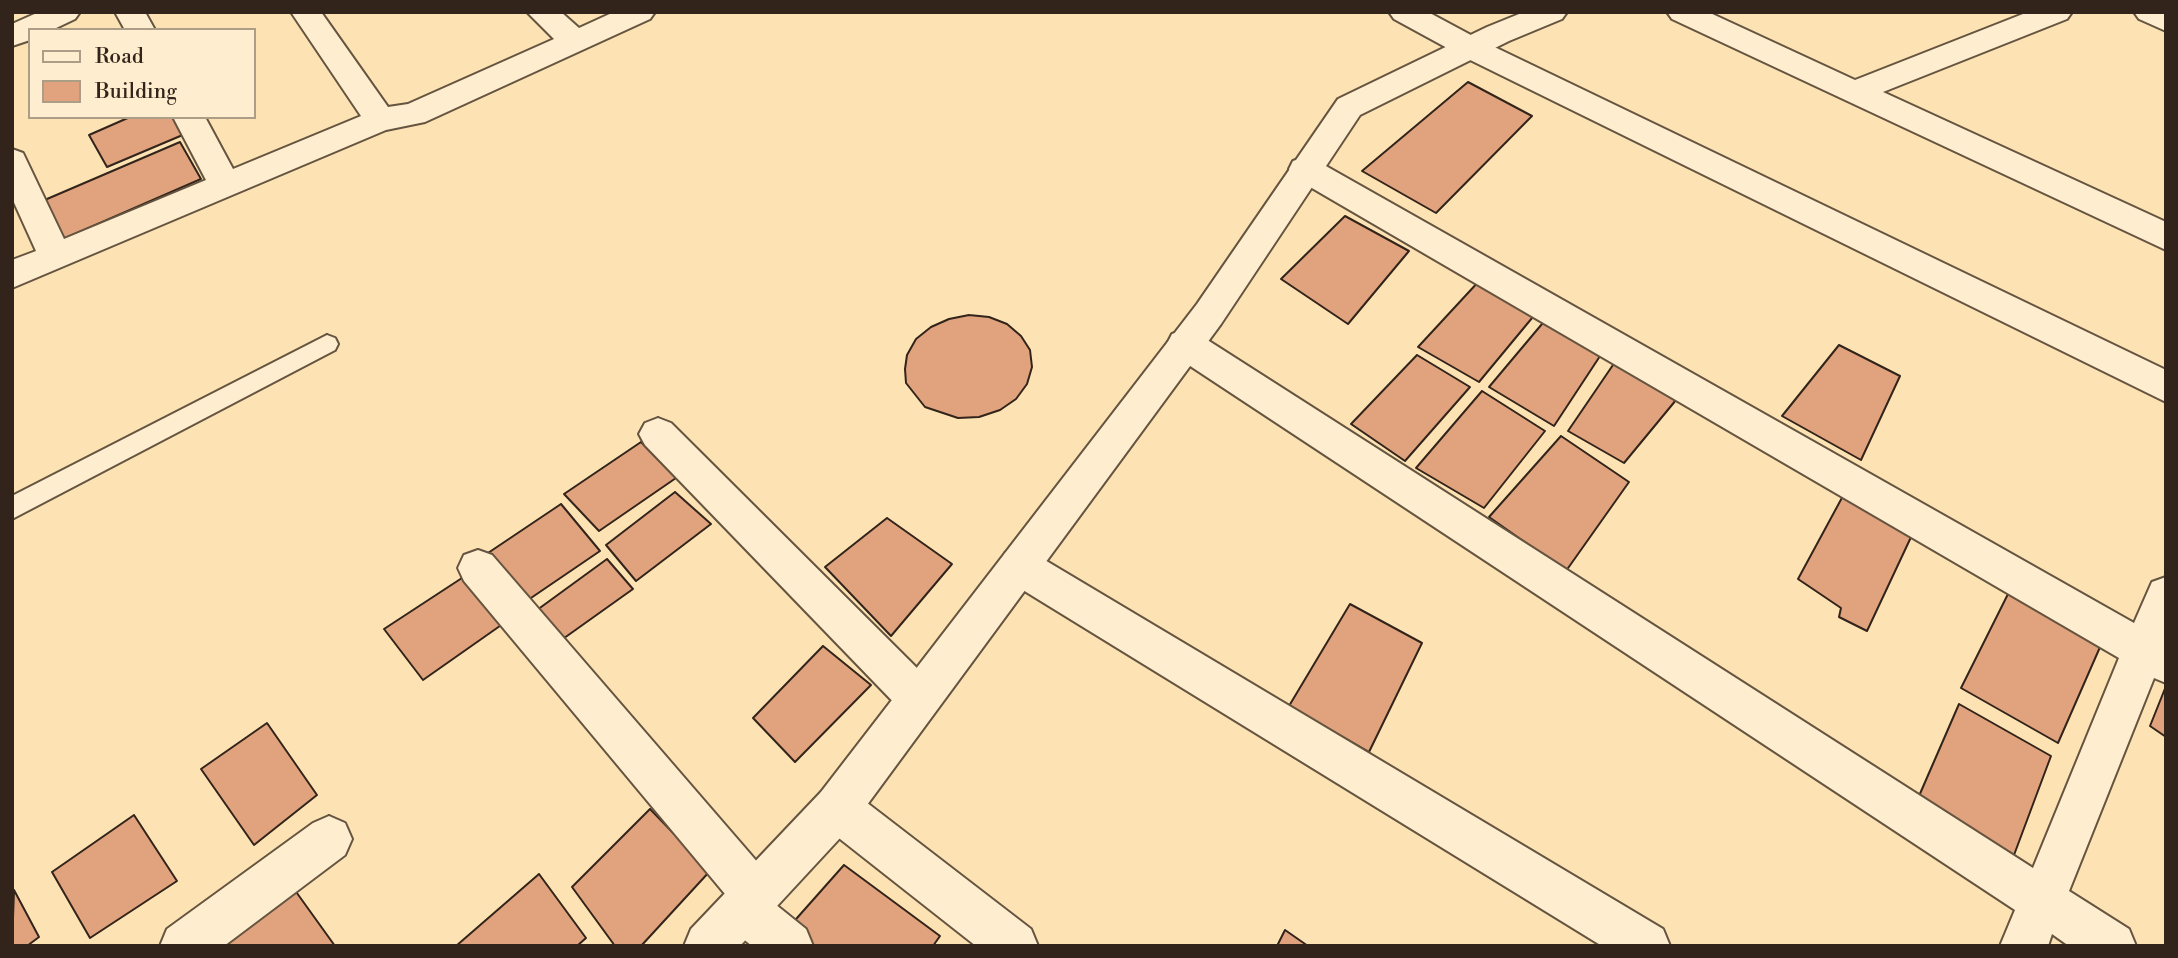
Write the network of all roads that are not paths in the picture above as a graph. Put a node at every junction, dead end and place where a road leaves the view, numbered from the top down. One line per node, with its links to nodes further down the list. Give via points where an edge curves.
1 (65, 12): 12 (street)
2 (130, 12): 13 (street)
3 (306, 12): 20 (street)
4 (542, 12): 16 (street)
5 (640, 12): 16 (street)
6 (1404, 12): 17 (street)
7 (1552, 12): 17 (street)
8 (1682, 12): 18 (street)
9 (2057, 12): 18 (street)
10 (2149, 12): 11 (street)
11 (2166, 21)
12 (30, 28)
13 (139, 28)
14 (28, 29): 15 (street)
15 (12, 36)
16 (576, 41): 20 (street, via 414,114)
17 (1471, 48): 22 (street, via 1349,107); 29 (street)
18 (1854, 92): 24 (street)
19 (189, 119): 23 (street)
20 (380, 120): 23 (street)
21 (12, 161): 25 (street)
22 (1305, 169): 28 (street); 35 (street)
23 (225, 184): 25 (street)
24 (2166, 237)
25 (55, 255): 26 (street)
26 (12, 275)
27 (327, 344): 31 (lane)
28 (1185, 344): 32 (street); 39 (street)
29 (2166, 387)
30 (658, 435): 36 (street)
31 (12, 508)
32 (1019, 566): 36 (street); 45 (street)
33 (478, 568): 40 (street)
34 (2166, 595): 35 (street)
35 (2155, 656): 39 (street)
36 (919, 699): 37 (street)
37 (837, 807): 40 (street); 44 (street)
38 (329, 839): 41 (street)
39 (2043, 898): 46 (street); 47 (street)
40 (749, 902): 42 (street); 43 (street)
41 (184, 946)
42 (708, 946)
43 (789, 946)
44 (1014, 946)
45 (1646, 946)
46 (2024, 946)
47 (2112, 946)

